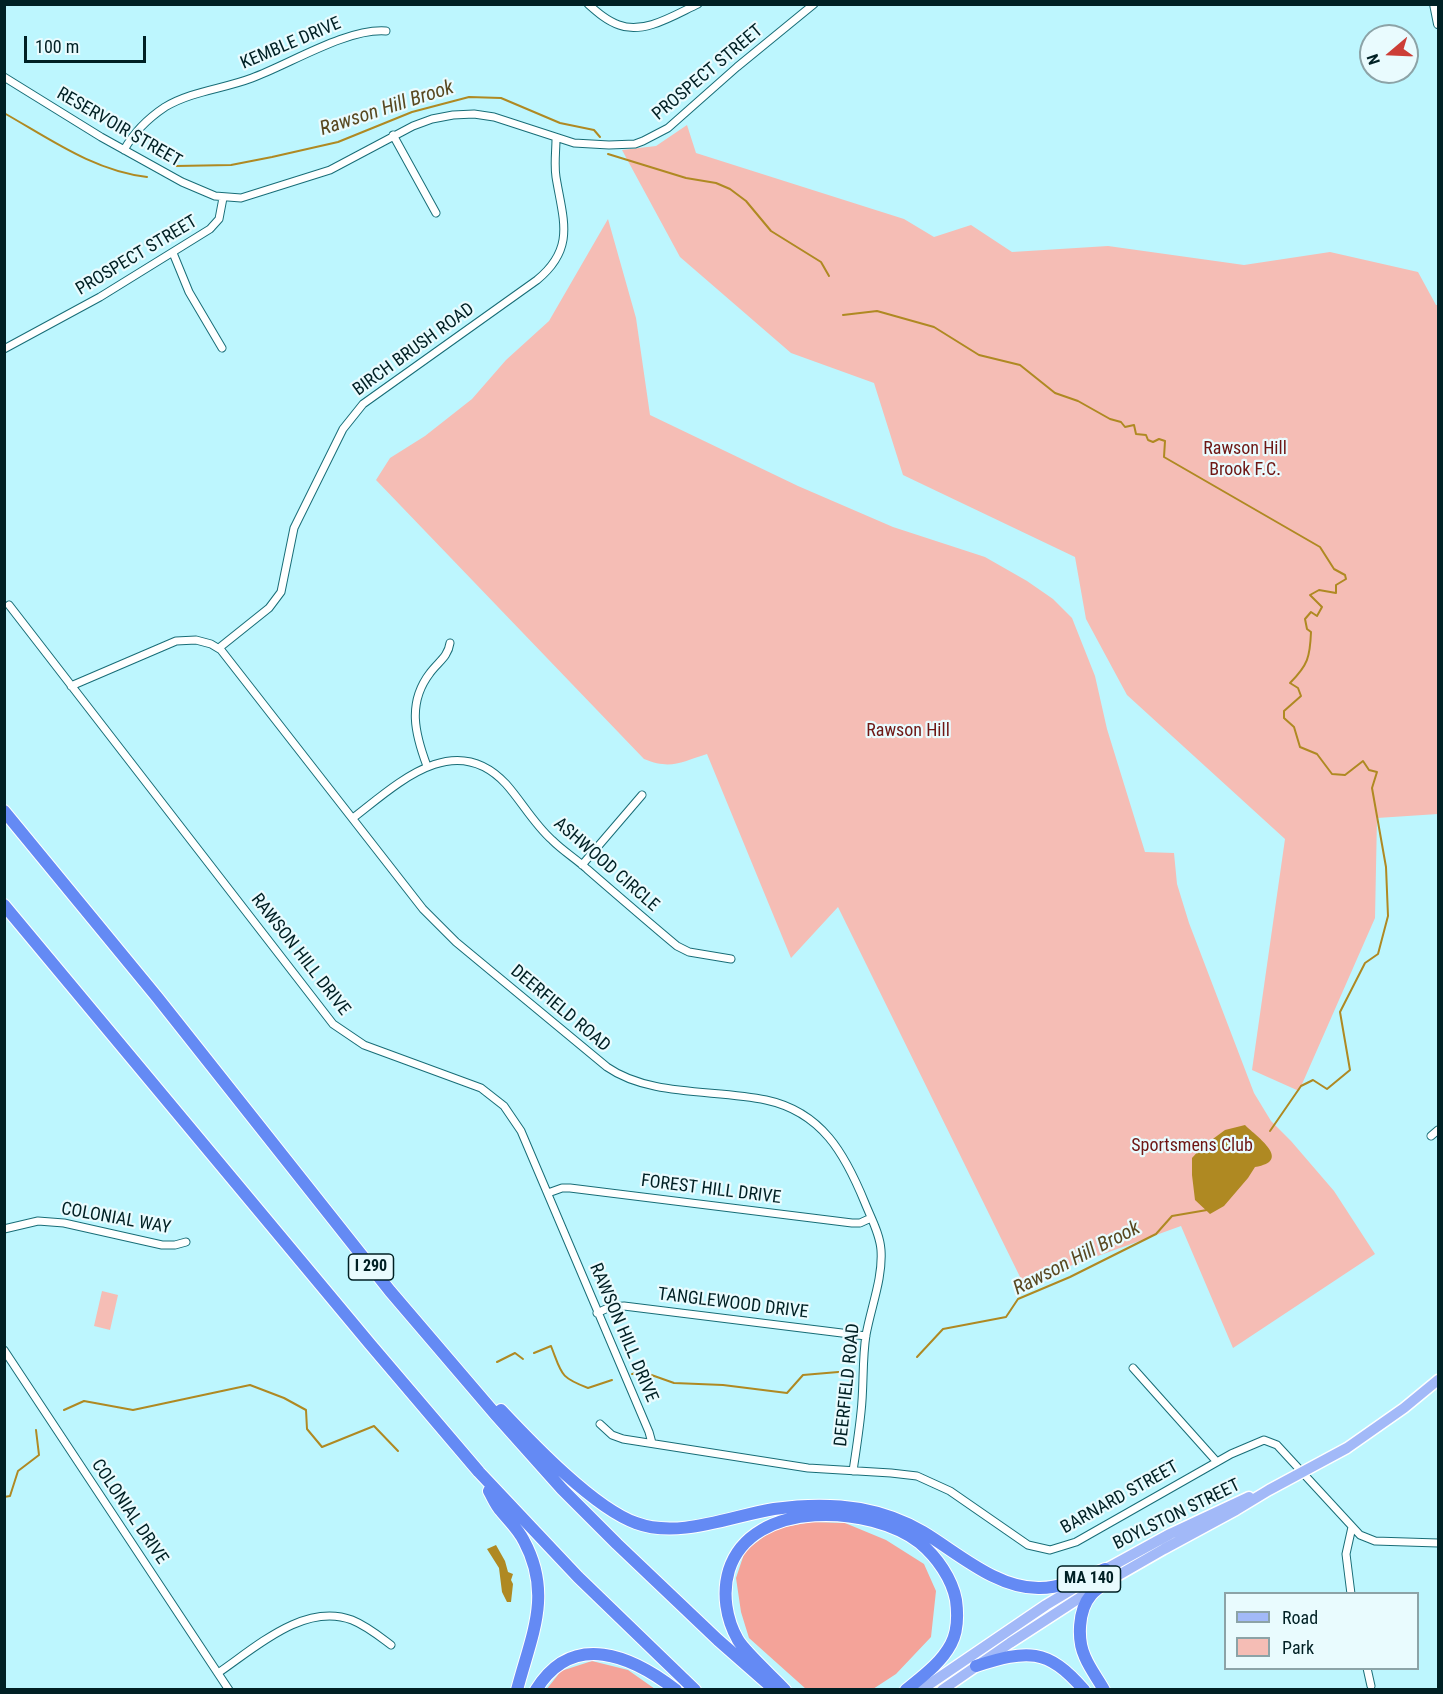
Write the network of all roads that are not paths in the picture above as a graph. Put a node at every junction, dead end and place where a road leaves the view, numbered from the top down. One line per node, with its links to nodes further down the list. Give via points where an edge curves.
1 (588, 4): 2 (street, via 617,24 635,27)
2 (698, 4)
3 (1434, 4): 5 (street)
4 (810, 6): 9 (street, PROSPECT STREET, via 681,118 651,138 609,146)
5 (1438, 24)
6 (386, 31): 10 (street, KEMBLE DRIVE, via 360,32 251,78 175,102 138,129)
7 (4, 77): 10 (street, RESERVOIR STREET)
8 (393, 135): 9 (street, PROSPECT STREET, via 432,119 474,114 516,123); 11 (street, PROSPECT STREET, via 330,170 250,196); 12 (street)
9 (556, 139): 18 (street, BIRCH BRUSH ROAD, via 556,178 565,217 561,251 555,263 352,415 294,528 277,599)
10 (124, 150): 11 (street, RESERVOIR STREET, via 190,186)
11 (223, 198): 13 (street, PROSPECT STREET, via 214,226)
12 (436, 213)
13 (173, 253): 14 (street, via 189,292); 15 (street, PROSPECT STREET)
14 (222, 348)
15 (4, 349)
16 (9, 605): 19 (street, RAWSON HILL DRIVE)
17 (450, 643): 20 (street, via 447,654 422,686 415,708 417,738)
18 (219, 648): 19 (street, via 196,640 176,641); 23 (street, DEERFIELD ROAD)
19 (71, 686): 29 (street, RAWSON HILL DRIVE, via 333,1024 363,1045 472,1083 489,1093 516,1122)
20 (427, 766): 23 (street, ASHWOOD CIRCLE); 24 (street, ASHWOOD CIRCLE, via 462,761 491,771 551,840)
21 (642, 795): 24 (street)
22 (4, 811): 37 (highway, I 290)
23 (352, 818): 30 (street, DEERFIELD ROAD, via 443,930 607,1067 626,1078 652,1085 759,1099 790,1108 816,1124 834,1142)
24 (582, 865): 26 (street, ASHWOOD CIRCLE, via 677,946 689,952)
25 (4, 905): 43 (highway, I 290)
26 (731, 959)
27 (1438, 1130): 28 (street)
28 (1431, 1136)
29 (548, 1193): 30 (street, FOREST HILL DRIVE, via 566,1187 852,1223); 33 (street, RAWSON HILL DRIVE)
30 (871, 1218): 34 (street, DEERFIELD ROAD, via 880,1243 881,1262)
31 (4, 1229): 32 (street, COLONIAL WAY, via 47,1221 162,1245)
32 (186, 1242)
33 (597, 1312): 34 (street, TANGLEWOOD DRIVE, via 624,1306); 40 (street, RAWSON HILL DRIVE)
34 (866, 1336): 42 (street, DEERFIELD ROAD)
35 (4, 1350): 52 (street, COLONIAL DRIVE)
36 (1133, 1368): 41 (street)
37 (457, 1369): 47 (highway, via 600,1502 629,1520 650,1527 682,1528 772,1509 830,1505 900,1520 992,1575 1024,1586 1053,1587); 59 (highway, I 290, via 569,1496 660,1586)
38 (1438, 1380): 44 (main road, BOYLSTON STREET / MA 140, via 1371,1432)
39 (600, 1424): 40 (street, BARNARD STREET, via 617,1437)
40 (652, 1443): 42 (street, BARNARD STREET, via 808,1468)
41 (1217, 1462): 42 (street, BARNARD STREET, via 1076,1542 1050,1550 1028,1545 950,1491 925,1479 902,1473); 44 (street, BARNARD STREET, via 1264,1440 1277,1445)
42 (853, 1471)
43 (478, 1472): 55 (highway, via 523,1539 538,1580 537,1616); 58 (highway, I 290, via 585,1584)
44 (1303, 1472): 45 (street); 47 (main road, BOYLSTON STREET / MA 140, via 1200,1519)
45 (1352, 1527): 46 (street, via 1370,1540); 48 (street, via 1346,1554)
46 (1438, 1543)
47 (1107, 1575): 50 (main road, BOYLSTON STREET / MA 140); 62 (main road, BOYLSTON STREET / MA 140, via 1046,1605); 65 (highway, via 1090,1595 1080,1626 1085,1658)
48 (1351, 1592)
49 (392, 1645): 52 (street, via 352,1620 314,1617 287,1627)
50 (976, 1666): 63 (main road, BOYLSTON STREET / MA 140); 64 (highway, via 1023,1654 1041,1656 1058,1663)
51 (1367, 1670): 53 (street)
52 (218, 1673): 54 (street, COLONIAL DRIVE)
53 (1371, 1686)
54 (229, 1689)
55 (517, 1689)
56 (536, 1689): 57 (highway, via 563,1661 601,1654 630,1661)
57 (676, 1689)
58 (695, 1689)
59 (775, 1689)
60 (785, 1689): 61 (highway, via 739,1641 726,1603 726,1582 736,1554 752,1537 782,1521 815,1516 862,1520 906,1535 924,1547 947,1576 957,1608 955,1634 935,1665)
61 (906, 1689)
62 (921, 1689)
63 (942, 1689)
64 (1084, 1689)
65 (1104, 1689)

